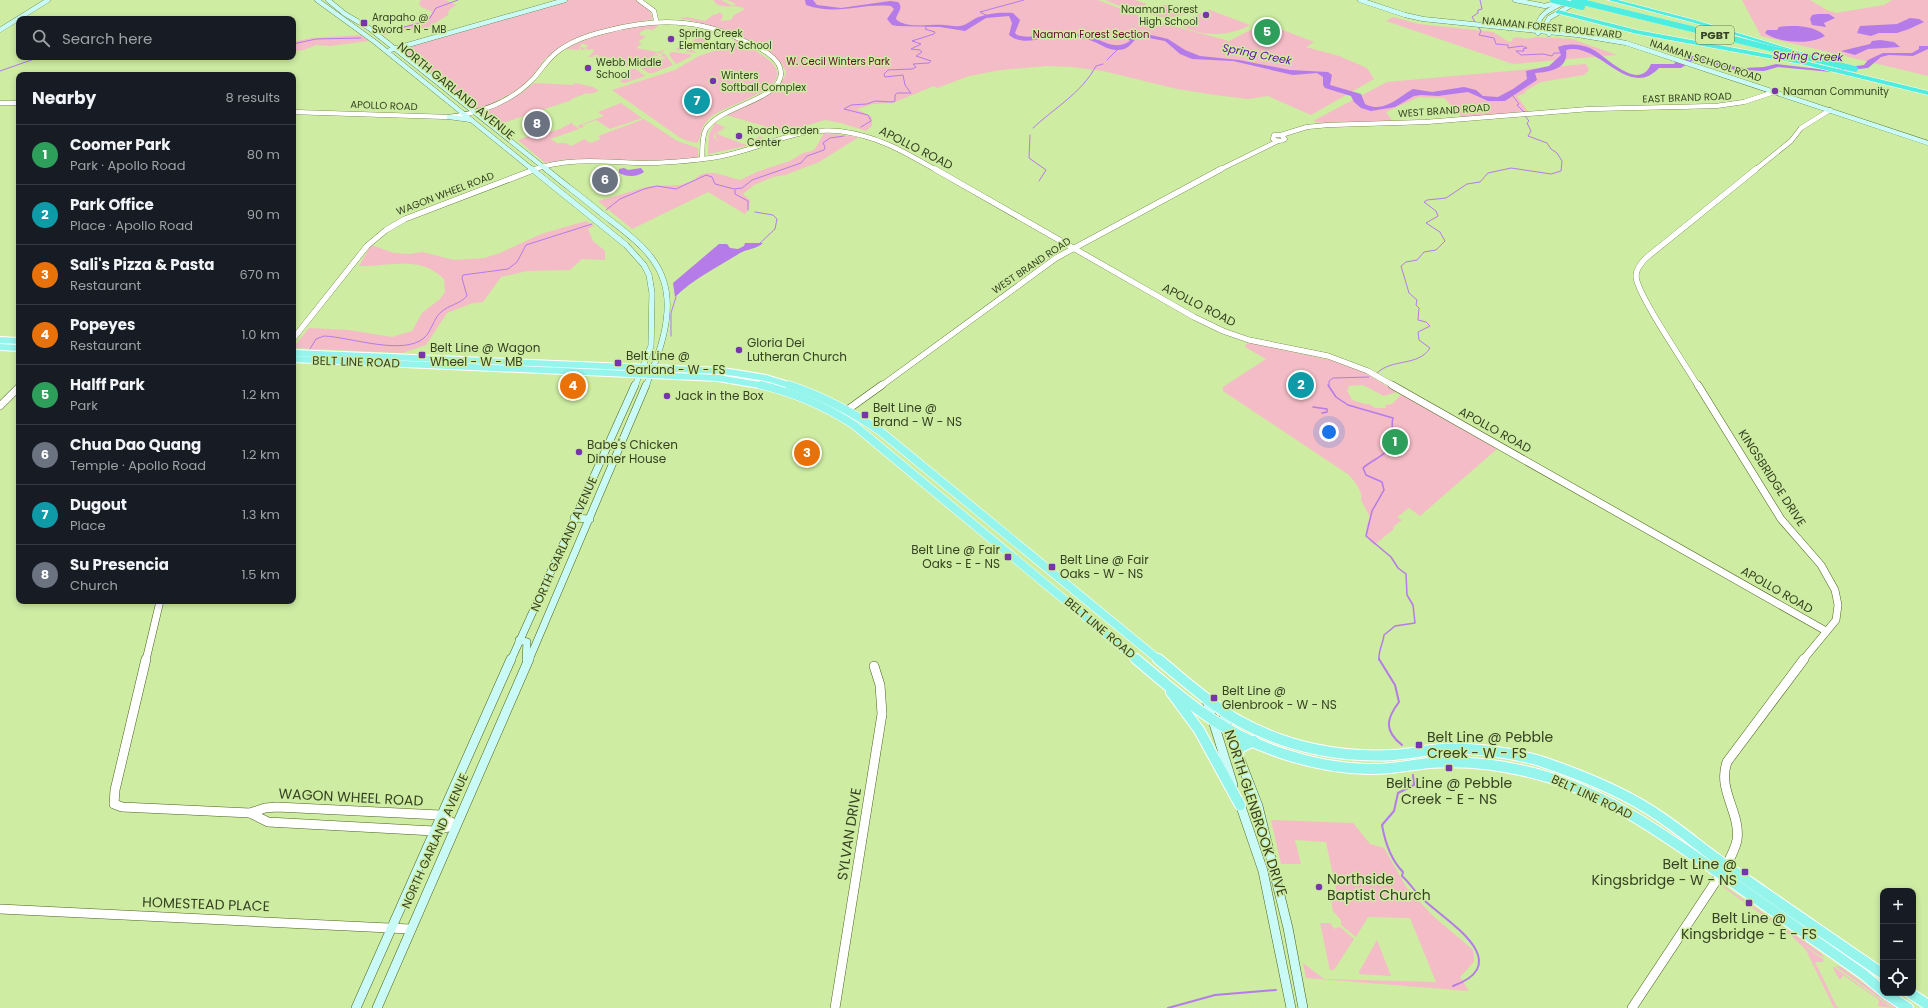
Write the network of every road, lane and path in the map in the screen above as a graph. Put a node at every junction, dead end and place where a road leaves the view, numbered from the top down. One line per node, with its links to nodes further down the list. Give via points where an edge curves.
1 (48, 0): 20 (main road)
2 (55, 0): 21 (main road)
3 (317, 0): 34 (main road)
4 (328, 0): 33 (main road, via 369,28)
5 (553, 0): 33 (main road, NORTH GARLAND AVENUE)
6 (564, 0): 31 (main road, NORTH GARLAND AVENUE)
7 (639, 0): 24 (street, via 654,11)
8 (1353, 0): 25 (main road, NAAMAN FOREST BOULEVARD, via 1405,18)
9 (1360, 0): 25 (main road, NAAMAN FOREST BOULEVARD)
10 (1513, 0): 12 (main road, via 1545,6); 18 (main road); 22 (main road, via 1537,8 1541,11)
11 (1552, 0): 36 (highway, PGBT, bridge)
12 (1561, 0)
13 (1570, 0): 18 (main road)
14 (1574, 0): 39 (highway, PGBT, bridge)
15 (1581, 0): 19 (main road)
16 (1611, 0): 17 (highway)
17 (1617, 1): 39 (highway, bridge, via 1674,15)
18 (1551, 10): 19 (main road); 22 (main road)
19 (1558, 12): 29 (main road, via 1547,22); 36 (highway, via 1636,32)
20 (22, 16)
21 (30, 16)
22 (1540, 16): 28 (main road, via 1536,23)
23 (16, 20): 27 (main road)
24 (656, 20): 50 (street, APOLLO ROAD, via 626,25 567,45 550,58 536,77 523,88 496,104); 55 (street, APOLLO ROAD, via 689,21 724,31 764,53 781,69 780,79 773,88 759,97 725,111 711,122 704,136)
25 (1434, 22): 28 (main road, NAAMAN FOREST BOULEVARD)
26 (16, 25): 30 (main road)
27 (0, 30)
28 (1537, 32): 29 (main road, NAAMAN FOREST BOULEVARD)
29 (1549, 33): 32 (main road, NAAMAN FOREST BOULEVARD)
30 (0, 35)
31 (409, 45): 33 (main road, NORTH GARLAND AVENUE); 35 (main road)
32 (1638, 46): 43 (main road, NAAMAN SCHOOL ROAD)
33 (392, 48): 34 (main road, NORTH GARLAND AVENUE); 35 (main road, NORTH GARLAND AVENUE)
34 (385, 50): 38 (main road, NORTH GARLAND AVENUE)
35 (400, 55): 37 (main road, NORTH GARLAND AVENUE)
36 (1801, 62): 44 (highway, PGBT)
37 (414, 65): 38 (main road); 40 (main road, NORTH GARLAND AVENUE)
38 (406, 68): 41 (main road, NORTH GARLAND AVENUE)
39 (1855, 69): 42 (highway, PGBT)
40 (436, 81): 41 (main road); 50 (main road, NORTH GARLAND AVENUE)
41 (428, 84): 51 (main road, NORTH GARLAND AVENUE)
42 (1928, 87)
43 (1774, 92): 47 (street, EAST BRAND ROAD, via 1744,102 1716,106); 48 (main road, NAAMAN SCHOOL ROAD)
44 (1928, 93)
45 (0, 103): 46 (street)
46 (16, 103)
47 (1598, 109): 58 (street, WEST BRAND ROAD, via 1426,122 1307,127 1283,136 1274,136 1275,140 1268,144)
48 (1830, 110): 54 (main road, NAAMAN SCHOOL ROAD); 88 (street, KINGSBRIDGE DRIVE, via 1801,128 1791,141 1646,258 1637,268 1635,278 1644,298 1781,519 1831,579 1837,593 1838,612 1836,620)
49 (296, 112): 52 (street, APOLLO ROAD)
50 (474, 112): 51 (street, APOLLO ROAD); 56 (main road, NORTH GARLAND AVENUE)
51 (466, 115): 52 (street, APOLLO ROAD); 53 (main road, NORTH GARLAND AVENUE)
52 (450, 117): 53 (main road)
53 (472, 120): 57 (main road, NORTH GARLAND AVENUE)
54 (1928, 143)
55 (702, 159): 56 (street, APOLLO ROAD, via 637,163 574,161); 58 (street, APOLLO ROAD, via 733,154 800,133 836,131 864,135 903,151)
56 (544, 166): 57 (street, APOLLO ROAD); 59 (main road, NORTH GARLAND AVENUE, via 640,244)
57 (535, 170): 60 (main road, NORTH GARLAND AVENUE, via 626,245 640,258); 61 (street, WAGON WHEEL ROAD, via 404,219 386,230 367,246)
58 (1074, 248): 79 (street, WEST BRAND ROAD, via 1036,272); 88 (street, APOLLO ROAD, via 1223,331 1275,346 1328,356 1368,371)
59 (660, 272): 60 (main road); 74 (main road, NORTH GARLAND AVENUE, via 665,284 666,304 660,347)
60 (649, 275): 73 (main road, NORTH GARLAND AVENUE, via 652,293 652,333 649,351)
61 (296, 335)
62 (0, 340): 63 (main road)
63 (16, 341)
64 (0, 347): 65 (main road)
65 (16, 348)
66 (296, 353): 68 (main road, BELT LINE ROAD)
67 (296, 359): 70 (main road, BELT LINE ROAD)
68 (443, 359): 69 (main road, BELT LINE ROAD); 70 (main road)
69 (487, 361): 71 (main road, BELT LINE ROAD); 72 (main road)
70 (439, 366): 72 (main road, BELT LINE ROAD)
71 (555, 367): 72 (main road, BELT LINE ROAD); 73 (main road, BELT LINE ROAD)
72 (483, 368)
73 (641, 371): 74 (main road, BELT LINE ROAD); 81 (main road, NORTH GARLAND AVENUE)
74 (652, 372): 75 (main road, BELT LINE ROAD, via 723,371); 76 (main road, BELT LINE ROAD); 82 (main road, NORTH GARLAND AVENUE)
75 (770, 378): 76 (main road); 79 (main road, BELT LINE ROAD, via 795,385)
76 (765, 385): 80 (main road, BELT LINE ROAD, via 807,398)
77 (16, 390): 78 (street)
78 (0, 406)
79 (848, 409): 80 (street, WEST BRAND ROAD); 83 (main road, BELT LINE ROAD)
80 (841, 415): 84 (main road, BELT LINE ROAD)
81 (605, 450): 82 (main road); 85 (main road, NORTH GARLAND AVENUE)
82 (619, 450): 86 (main road, NORTH GARLAND AVENUE)
83 (910, 456): 84 (main road); 93 (main road, BELT LINE ROAD)
84 (901, 461): 92 (main road, BELT LINE ROAD)
85 (574, 518): 86 (main road); 89 (main road, NORTH GARLAND AVENUE)
86 (590, 519): 90 (main road, NORTH GARLAND AVENUE)
87 (159, 604): 100 (street, WAGON WHEEL ROAD, via 115,790 114,804 128,808)
88 (1826, 631): 104 (street, KINGSBRIDGE DRIVE, via 1731,754 1723,780 1734,815 1737,838)
89 (519, 640): 90 (main road, via 527,642); 101 (main road, NORTH GARLAND AVENUE)
90 (525, 666): 102 (main road, NORTH GARLAND AVENUE)
91 (874, 666): 115 (street, SYLVAN DRIVE, via 880,685 882,714)
92 (1165, 683): 95 (main road, BELT LINE ROAD); 99 (main road, via 1199,730)
93 (1206, 698): 94 (main road, BELT LINE ROAD); 95 (main road, NORTH GLENBROOK DRIVE)
94 (1223, 711): 96 (main road, NORTH GLENBROOK DRIVE); 104 (main road, BELT LINE ROAD, via 1270,736 1342,754 1394,755 1460,749 1501,753 1552,764 1641,805 1661,817)
95 (1212, 719): 96 (main road, BELT LINE ROAD); 99 (main road, NORTH GLENBROOK DRIVE)
96 (1228, 729): 97 (main road, BELT LINE ROAD); 98 (main road, NORTH GLENBROOK DRIVE)
97 (1254, 742): 98 (main road, via 1239,748); 104 (main road, BELT LINE ROAD, via 1303,758 1345,767 1387,770 1420,764 1464,762 1551,777 1628,812)
98 (1238, 756): 117 (main road, NORTH GLENBROOK DRIVE, via 1258,806 1288,928)
99 (1240, 805): 116 (main road, NORTH GLENBROOK DRIVE, via 1264,876)
100 (250, 813): 101 (street, WAGON WHEEL ROAD, via 277,807); 103 (street, WAGON WHEEL ROAD, via 268,822)
101 (440, 816): 102 (street, WAGON WHEEL ROAD); 103 (main road, NORTH GARLAND AVENUE)
102 (456, 825): 103 (street, WAGON WHEEL ROAD); 107 (main road, NORTH GARLAND AVENUE)
103 (434, 831): 106 (main road, NORTH GARLAND AVENUE)
104 (1723, 870): 108 (main road, BELT LINE ROAD); 109 (main road, BELT LINE ROAD); 118 (street, KINGSBRIDGE DRIVE)
105 (0, 909): 106 (street, HOMESTEAD PLACE)
106 (391, 928): 107 (street, HOMESTEAD PLACE); 113 (main road, NORTH GARLAND AVENUE)
107 (410, 929): 114 (main road, NORTH GARLAND AVENUE)
108 (1880, 972)
109 (1880, 989)
110 (1890, 996): 119 (main road, BELT LINE ROAD)
111 (1914, 996): 112 (main road)
112 (1928, 1005)
113 (356, 1008)
114 (377, 1008)
115 (835, 1008)
116 (1291, 1008)
117 (1304, 1008)
118 (1632, 1008)
119 (1908, 1008)

